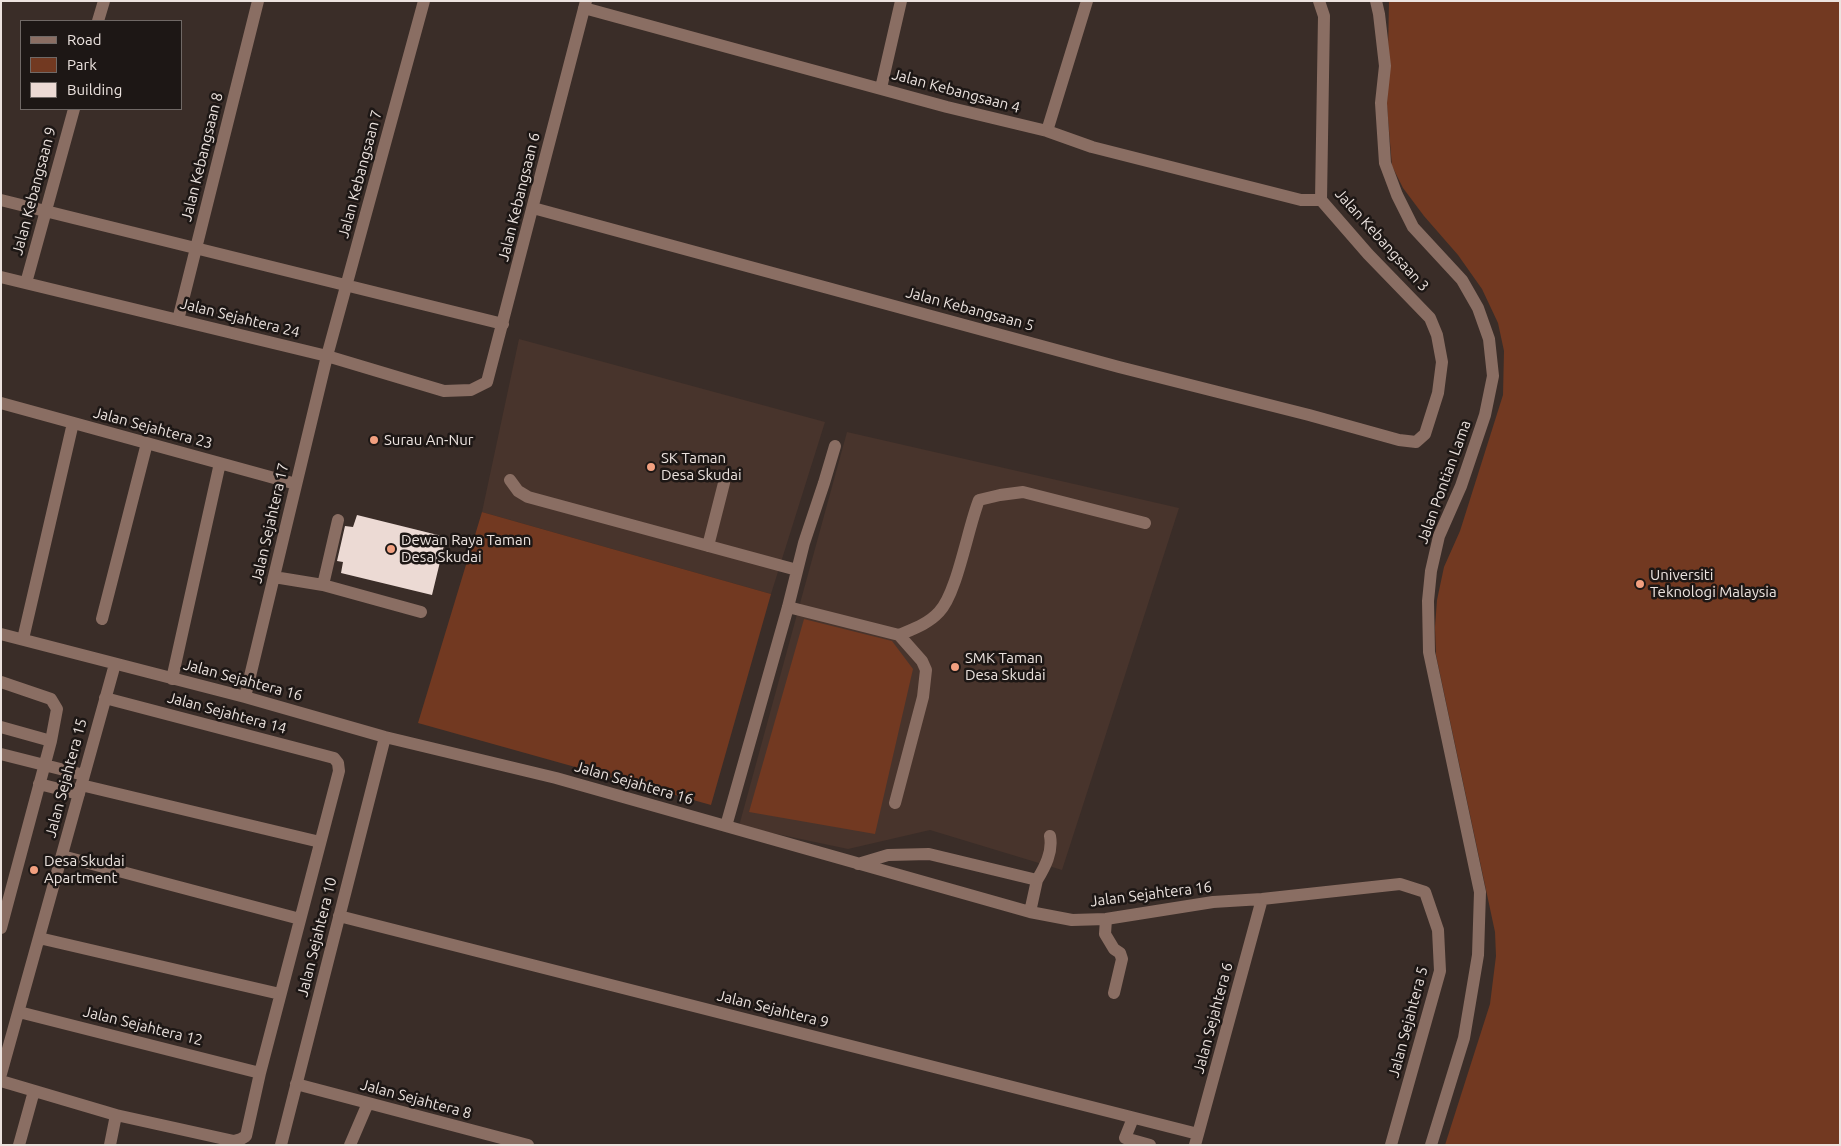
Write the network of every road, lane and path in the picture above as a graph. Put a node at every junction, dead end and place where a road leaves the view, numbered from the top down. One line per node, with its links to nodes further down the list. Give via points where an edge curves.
1 (104, 1): 9 (street)
2 (258, 1): 17 (street, Jalan Kebangsaan 8)
3 (424, 1): 20 (street, Jalan Kebangsaan 7)
4 (902, 1): 10 (street)
5 (1087, 1): 12 (street)
6 (1319, 1): 14 (street, Jalan Kebangsaan 3, via 1324,16)
7 (1376, 1): 91 (street, Jalan Pontian Lama, via 1385,66 1381,103 1385,163 1413,227 1462,280 1478,308 1489,339 1493,376 1485,415 1461,486 1439,536 1428,601 1428,652 1480,892 1478,955 1464,1038)
8 (585, 5): 10 (street, Jalan Kebangsaan 4); 15 (street, Jalan Kebangsaan 6)
9 (98, 20)
10 (881, 88): 12 (street, Jalan Kebangsaan 4)
11 (74, 110): 16 (street, Jalan Kebangsaan 9)
12 (1046, 131): 14 (street, Jalan Kebangsaan 4, via 1301,200)
13 (1, 200): 16 (street)
14 (1321, 200): 27 (street, Jalan Kebangsaan 3, via 1430,318 1437,334 1442,362 1430,421 1425,434 1416,442)
15 (533, 208): 22 (street, Jalan Kebangsaan 6); 27 (street, Jalan Kebangsaan 5)
16 (46, 211): 17 (street); 19 (street, Jalan Kebangsaan 9)
17 (196, 248): 20 (street); 21 (street, Jalan Kebangsaan 8)
18 (1, 277): 19 (street, Jalan Sejahtera 24)
19 (26, 283): 21 (street, Jalan Sejahtera 24)
20 (346, 285): 22 (street); 23 (street, Jalan Kebangsaan 7)
21 (178, 320): 23 (street, Jalan Sejahtera 24)
22 (503, 324): 24 (street, Jalan Kebangsaan 6, via 487,382)
23 (326, 356): 24 (street, Jalan Sejahtera 24, via 444,391); 33 (street, Jalan Sejahtera 17)
24 (471, 390)
25 (2, 404): 26 (street, Jalan Sejahtera 23)
26 (73, 423): 28 (street, Jalan Sejahtera 23); 45 (street)
27 (1399, 440)
28 (146, 443): 30 (street, Jalan Sejahtera 23); 42 (street)
29 (835, 446): 37 (street)
30 (220, 463): 33 (street, Jalan Sejahtera 23); 47 (street)
31 (510, 480): 36 (street, via 518,491 528,497)
32 (724, 483): 36 (street)
33 (296, 484): 38 (street, Jalan Sejahtera 17)
34 (338, 520): 39 (street)
35 (1145, 523): 44 (street, via 1023,492 979,500 953,588 941,611 928,622)
36 (708, 546): 37 (street)
37 (797, 570): 40 (street)
38 (274, 577): 39 (street); 49 (street, Jalan Sejahtera 17)
39 (323, 585): 41 (street)
40 (788, 607): 44 (street); 59 (street)
41 (421, 612)
42 (102, 619)
43 (1, 634): 45 (street, Jalan Sejahtera 16)
44 (899, 635): 58 (street, via 926,670 923,697)
45 (23, 639): 46 (street, Jalan Sejahtera 16)
46 (115, 664): 47 (street, Jalan Sejahtera 16); 50 (street, Jalan Sejahtera 15)
47 (172, 679): 49 (street, Jalan Sejahtera 16)
48 (1, 682): 53 (street, via 51,699 57,709)
49 (245, 697): 52 (street, Jalan Sejahtera 16)
50 (106, 698): 57 (street, Jalan Sejahtera 15); 61 (street, Jalan Sejahtera 14, via 334,758 339,770)
51 (1, 727): 53 (street)
52 (385, 736): 59 (street, Jalan Sejahtera 16, via 556,778); 67 (street, Jalan Sejahtera 10)
53 (51, 741): 55 (street)
54 (1, 754): 55 (street)
55 (44, 765): 56 (street); 57 (street)
56 (39, 784): 57 (street); 70 (street)
57 (81, 785): 61 (street); 62 (street, Jalan Sejahtera 15)
58 (895, 803)
59 (726, 826): 63 (street, Jalan Sejahtera 16)
60 (1050, 836): 64 (street, via 1052,848)
61 (320, 842): 68 (street)
62 (62, 856): 68 (street); 71 (street, Jalan Sejahtera 15)
63 (858, 864): 64 (street, via 888,855 929,854); 66 (street, Jalan Sejahtera 16)
64 (1036, 880): 66 (street)
65 (1262, 899): 69 (street, Jalan Sejahtera 16, via 1213,902); 83 (street, Jalan Sejahtera 6); 90 (street, Jalan Sejahtera 5, via 1400,884 1424,892 1438,930 1440,970)
66 (1030, 912): 69 (street, Jalan Sejahtera 16, via 1072,920)
67 (339, 916): 78 (street, Jalan Sejahtera 10); 82 (street, Jalan Sejahtera 9)
68 (300, 919): 73 (street)
69 (1106, 919): 72 (street, via 1105,934 1122,959)
70 (1, 928)
71 (39, 938): 73 (street); 74 (street, Jalan Sejahtera 15)
72 (1114, 993)
73 (280, 994): 75 (street)
74 (18, 1012): 75 (street, Jalan Sejahtera 12); 76 (street, Jalan Sejahtera 15)
75 (260, 1073): 81 (street, via 246,1136 241,1140)
76 (1, 1074)
77 (1, 1081): 79 (street)
78 (296, 1084): 80 (street, Jalan Sejahtera 8); 86 (street, Jalan Sejahtera 10)
79 (34, 1091): 81 (street); 84 (street)
80 (368, 1103): 87 (street); 88 (street, Jalan Sejahtera 8)
81 (116, 1115): 85 (street)
82 (1133, 1118): 83 (street, Jalan Sejahtera 9); 89 (street, via 1126,1138)
83 (1197, 1140)
84 (19, 1145)
85 (110, 1145)
86 (280, 1145)
87 (350, 1145)
88 (528, 1145)
89 (1150, 1145)
90 (1392, 1145)
91 (1431, 1145)

